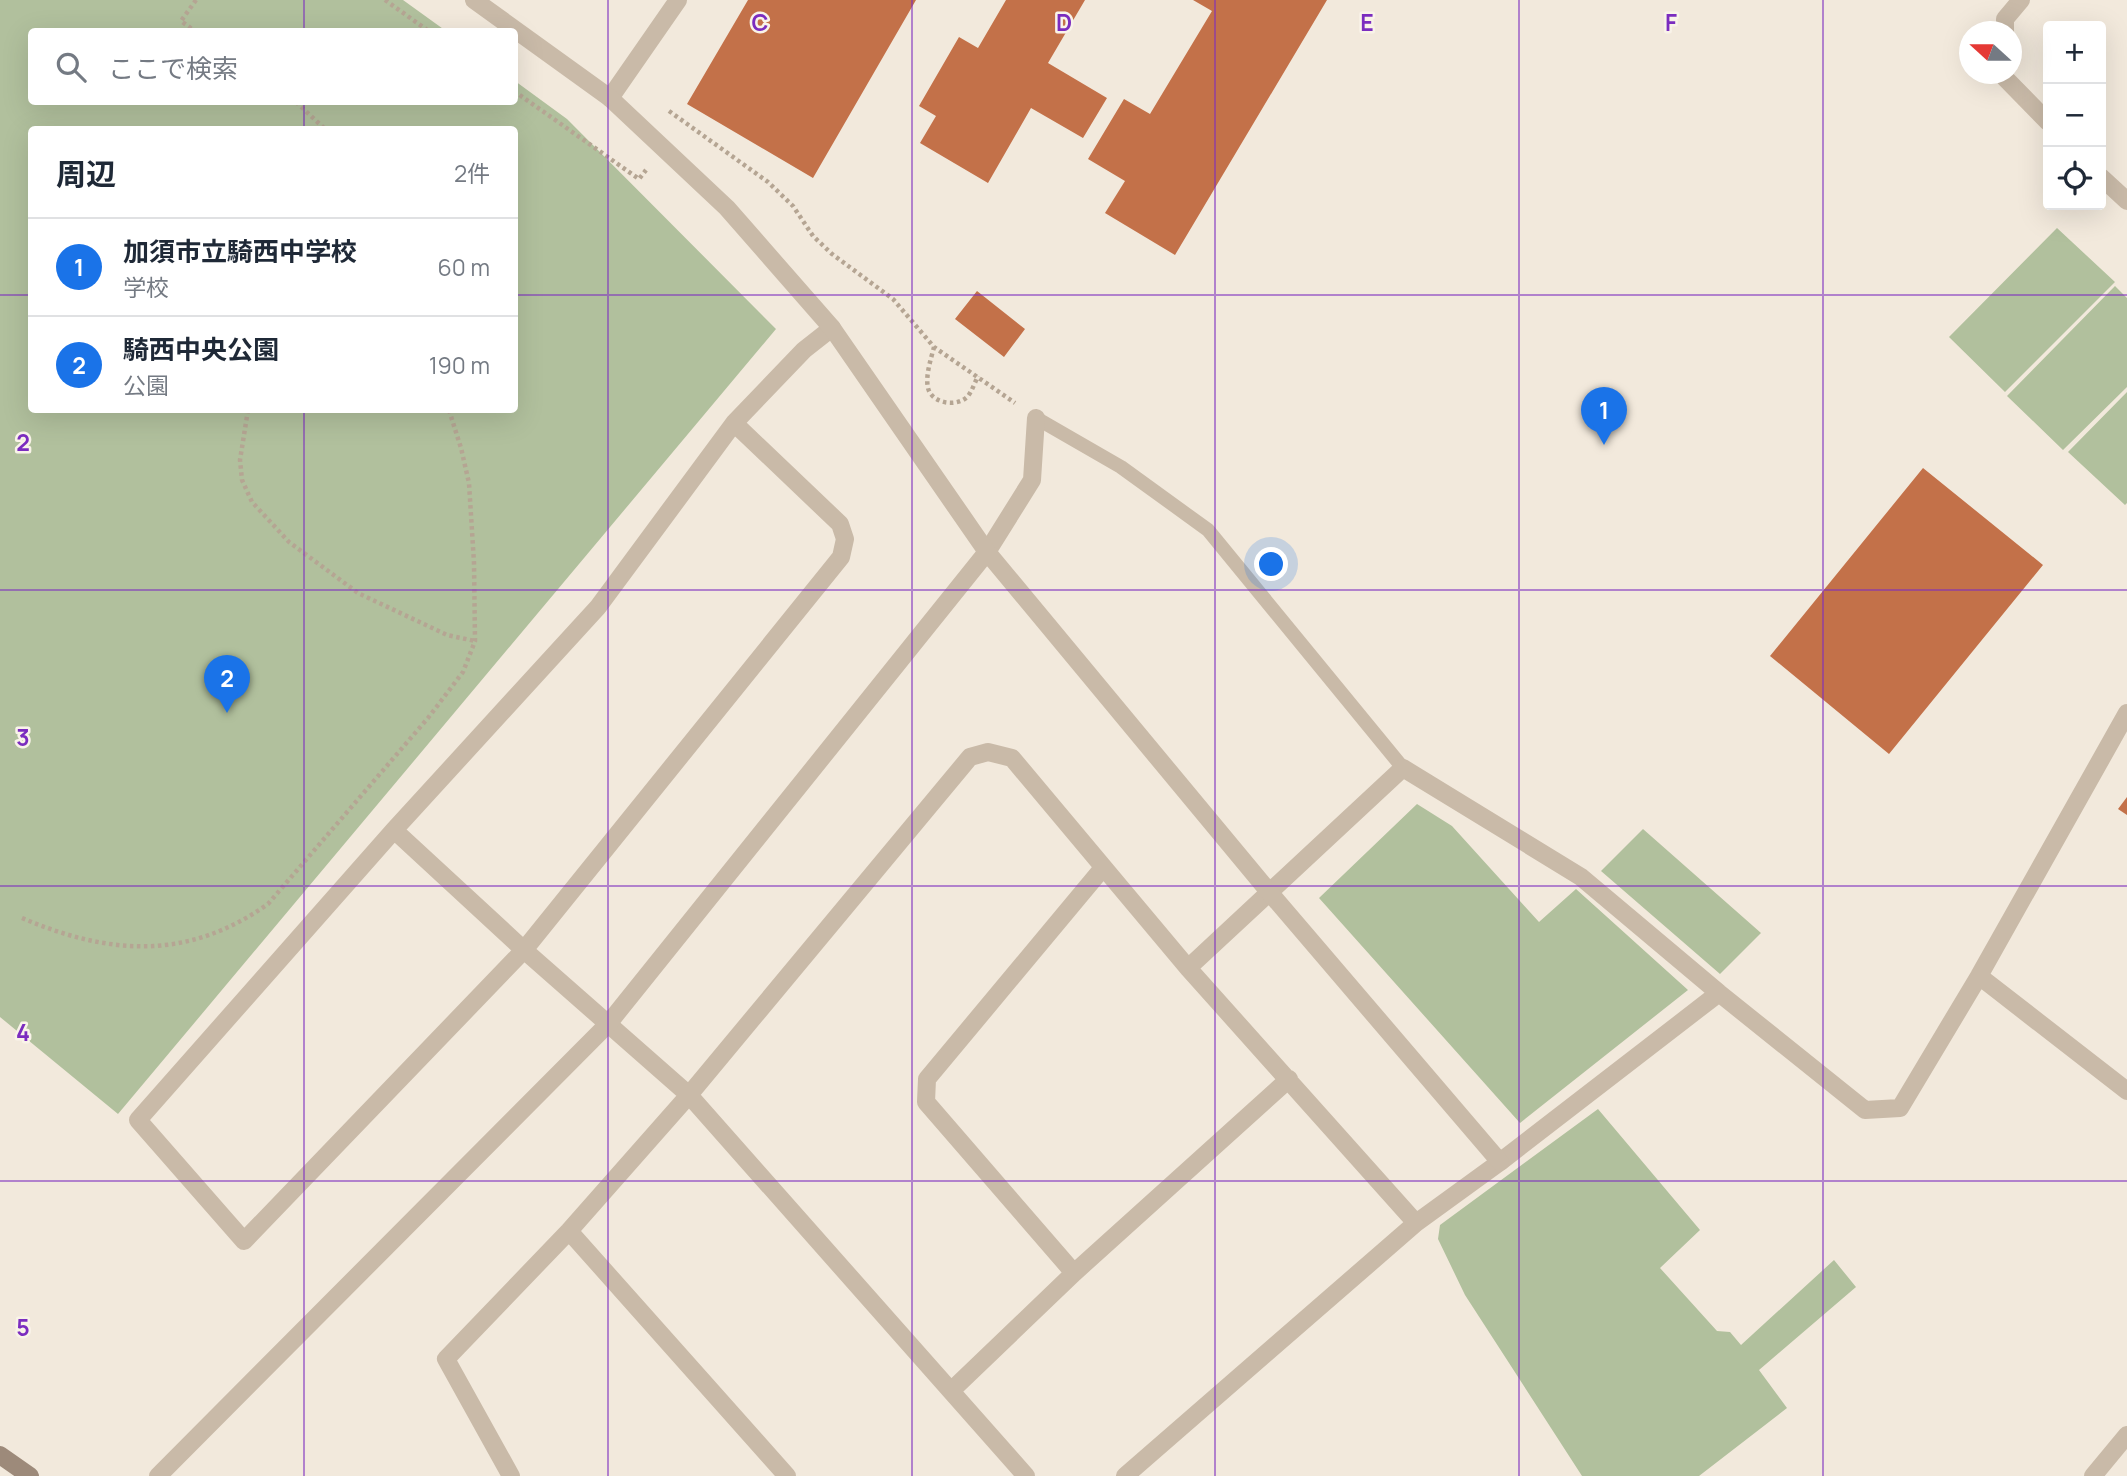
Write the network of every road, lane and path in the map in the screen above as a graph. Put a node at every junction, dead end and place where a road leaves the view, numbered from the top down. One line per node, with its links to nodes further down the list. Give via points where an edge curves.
1 (196, 0): 7 (path, via 181,21)
2 (385, 0): 8 (path)
3 (474, 0): 9 (street)
4 (678, 0): 13 (street)
5 (2021, 0): 6 (street)
6 (2005, 21)
7 (191, 28)
8 (424, 28)
9 (513, 28)
10 (518, 32): 13 (street)
11 (2011, 84): 16 (street)
12 (518, 95): 18 (path, via 639,179)
13 (610, 98): 21 (street, via 727,208)
14 (299, 105): 17 (path)
15 (666, 109): 22 (path, via 768,182 793,206 813,236 893,299)
16 (2043, 117)
17 (322, 126)
18 (650, 166)
19 (2106, 182): 20 (street)
20 (2127, 201)
21 (832, 328): 27 (street, via 804,350); 28 (street)
22 (934, 346): 23 (path); 23 (path, via 927,382 938,400 961,402)
23 (978, 376): 26 (path)
24 (248, 413): 29 (path, via 240,460 242,480 252,502 289,542 358,593 447,635)
25 (450, 413): 29 (path, via 469,483)
26 (1035, 418): 28 (street, via 1032,480); 31 (lane, via 1121,467 1208,530)
27 (734, 423): 32 (street, via 598,607); 36 (street, via 840,524 845,539 841,557)
28 (987, 552): 34 (street); 40 (street)
29 (475, 641): 35 (path, via 463,673 428,718 268,904 247,919 166,946 128,946 100,944)
30 (2127, 713): 38 (street)
31 (1403, 768): 34 (street); 39 (street, via 1581,877)
32 (394, 831): 36 (street); 36 (street, via 138,1120 244,1241)
33 (1102, 869): 37 (street); 43 (street, via 1012,758 988,752 970,757); 47 (street, via 927,1079 926,1102)
34 (1270, 893): 37 (street); 44 (street)
35 (22, 918)
36 (524, 950): 40 (street)
37 (1188, 968): 41 (street)
38 (1979, 976): 39 (street, via 1900,1108 1865,1110); 42 (street)
39 (1719, 993): 44 (street)
40 (608, 1024): 43 (street); 52 (street)
41 (1289, 1079): 45 (street); 47 (street)
42 (2127, 1091)
43 (689, 1095): 46 (street); 48 (street)
44 (1500, 1162): 45 (street)
45 (1416, 1223): 56 (street)
46 (569, 1231): 53 (street, via 446,1359); 54 (street)
47 (1074, 1273): 48 (street)
48 (951, 1390): 55 (street)
49 (2127, 1435): 57 (street)
50 (0, 1455): 51 (main road)
51 (30, 1476)
52 (158, 1476)
53 (511, 1476)
54 (787, 1476)
55 (1026, 1476)
56 (1125, 1476)
57 (2093, 1476)

